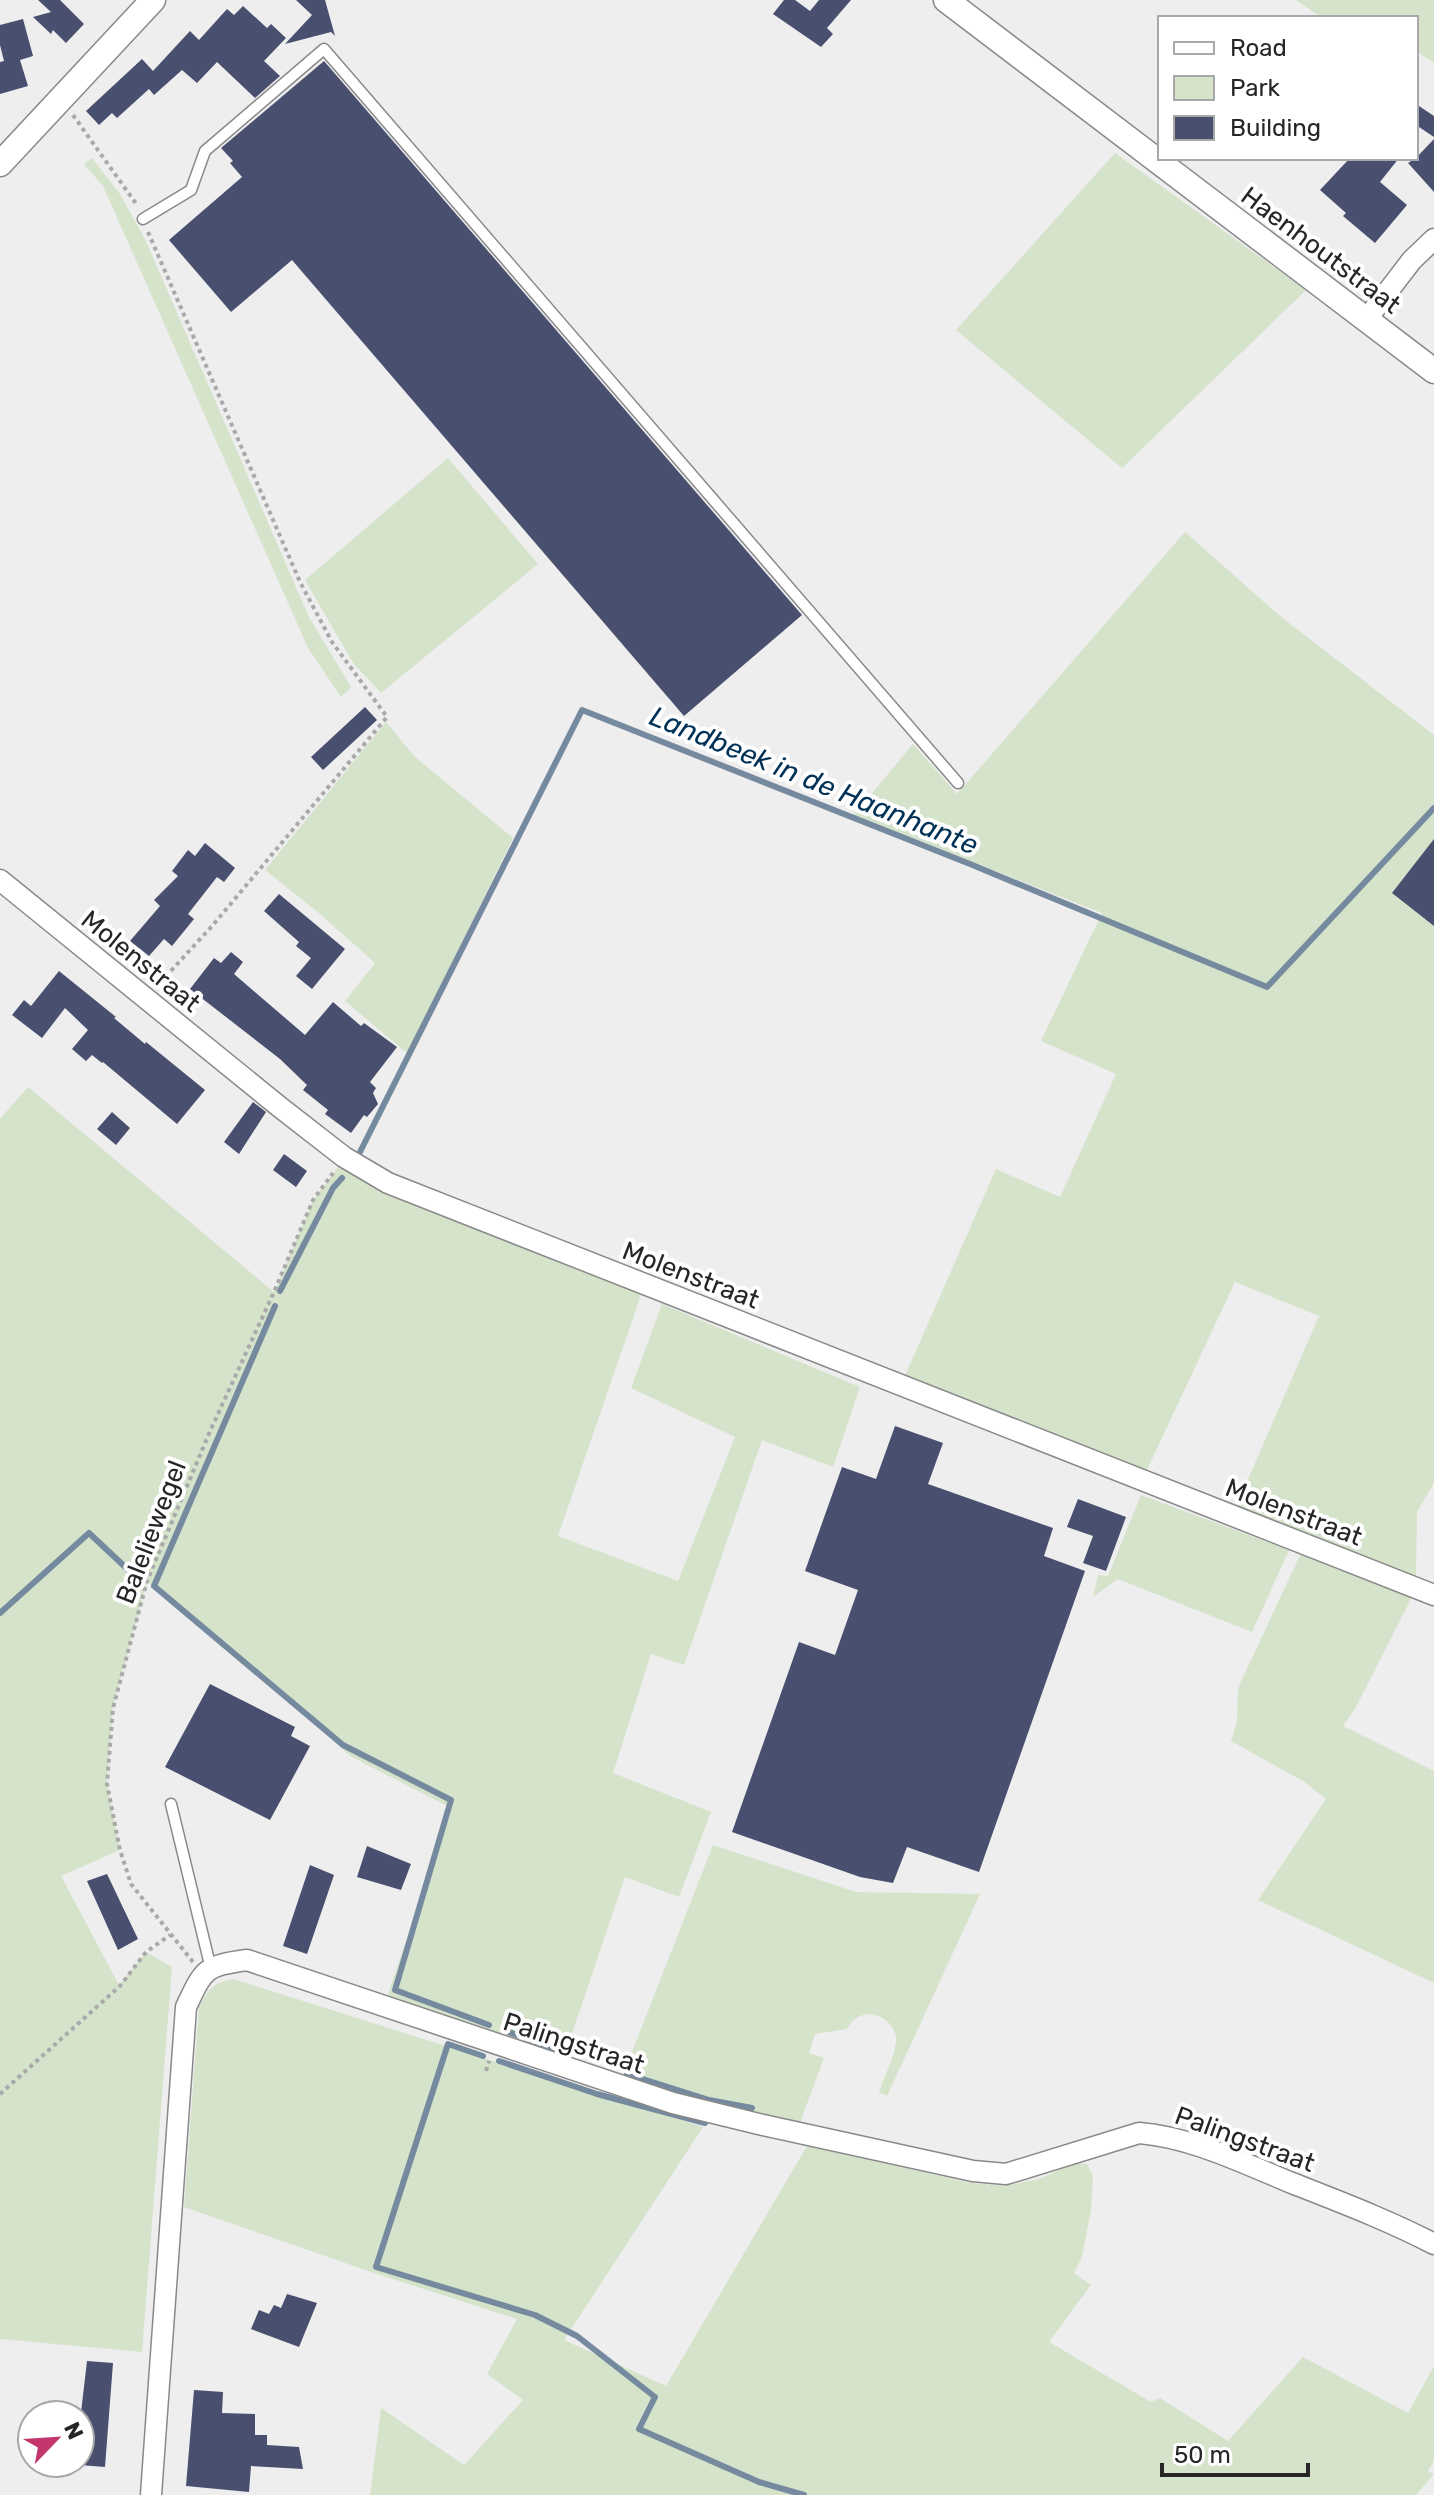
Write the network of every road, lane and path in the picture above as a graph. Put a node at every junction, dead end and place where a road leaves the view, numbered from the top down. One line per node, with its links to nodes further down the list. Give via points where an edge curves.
1 (153, 0): 3 (street)
2 (946, 0): 7 (street, Haenhoutstraat)
3 (61, 99): 4 (street); 5 (path, via 134,198)
4 (0, 164)
5 (143, 219): 9 (lane, via 191,190 205,151 324,49); 11 (path, via 300,582 332,642 387,717)
6 (1434, 239): 7 (street)
7 (1366, 320): 8 (street, Haenhoutstraat)
8 (1434, 371)
9 (958, 783)
10 (0, 880): 11 (street, Molenstraat)
11 (146, 998): 12 (street, Molenstraat)
12 (346, 1158): 13 (street, Molenstraat, via 388,1183); 15 (path, Baleliewegel, via 313,1200 211,1429 147,1581 113,1708 107,1784 120,1850 131,1884)
13 (1434, 1595)
14 (171, 1804): 16 (lane)
15 (170, 1935): 16 (path, Baleliewegel); 17 (path)
16 (206, 1971): 18 (street, Palingstraat, via 247,1960 673,2103 973,2171 1006,2174 1139,2133 1161,2135 1235,2160); 19 (street, via 186,2007)
17 (0, 2094)
18 (1434, 2244)
19 (151, 2495)

